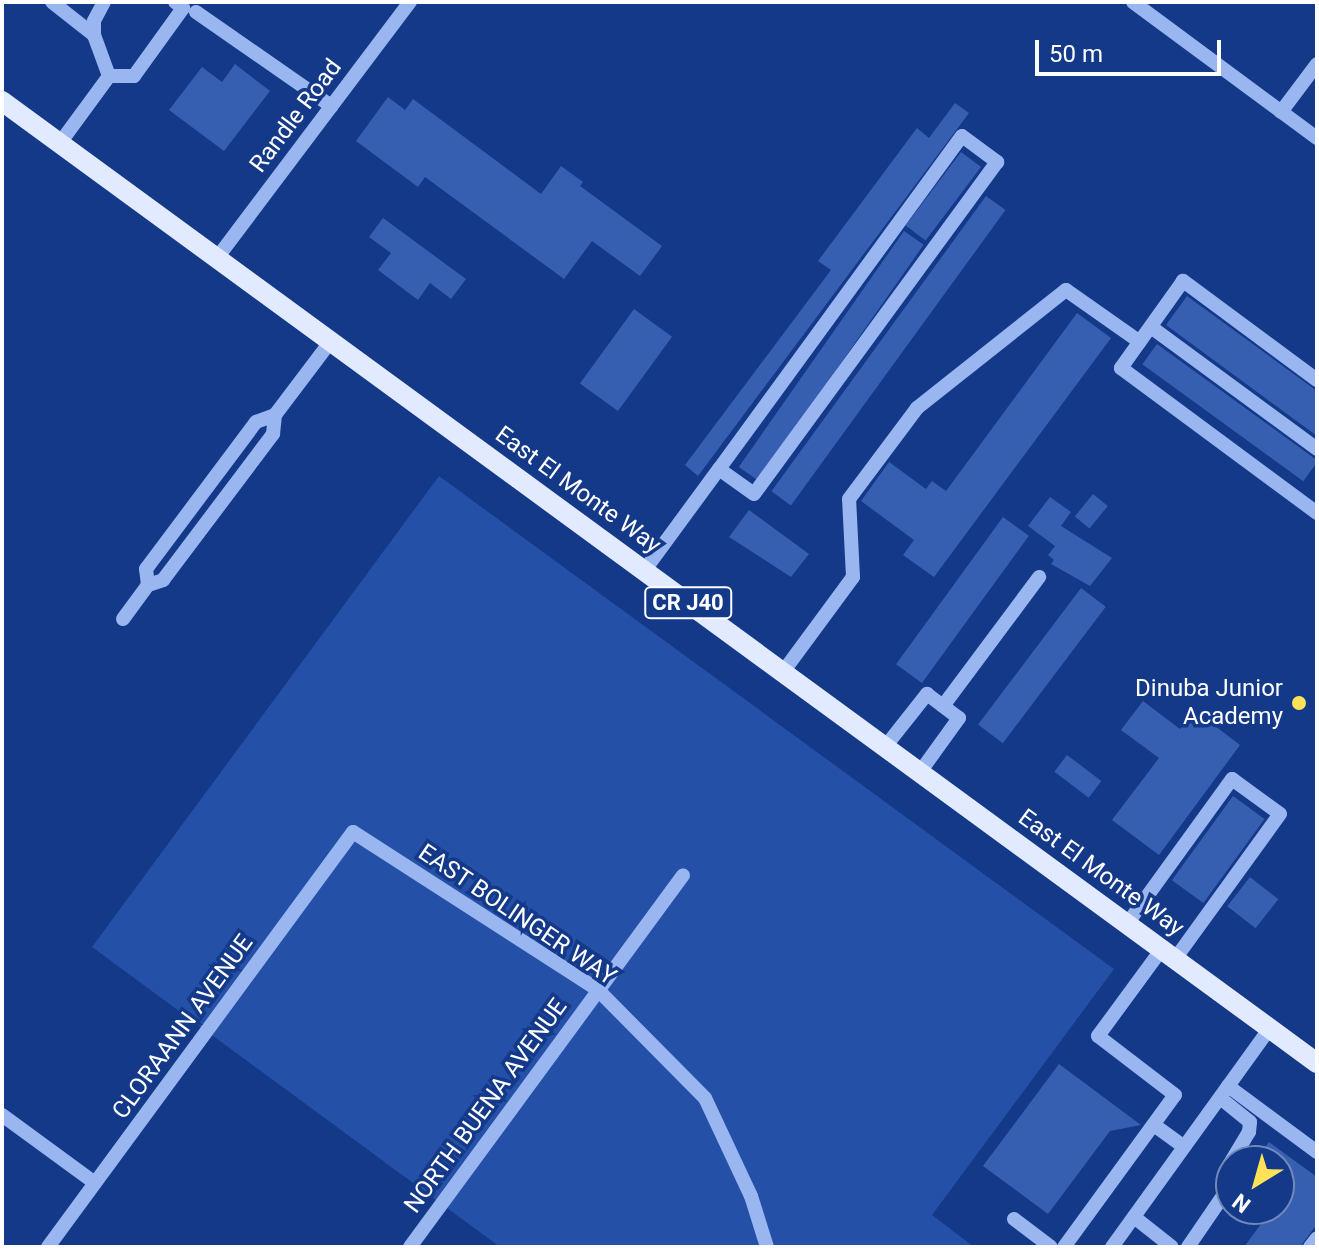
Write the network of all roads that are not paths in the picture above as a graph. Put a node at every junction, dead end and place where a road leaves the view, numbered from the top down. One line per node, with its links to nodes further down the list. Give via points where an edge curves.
1 (52, 2): 7 (street)
2 (104, 2): 7 (street, via 94,21)
3 (175, 2): 9 (street, via 183,8 134,76)
4 (410, 2): 11 (street, Randle Road)
5 (1133, 2): 12 (street)
6 (196, 12): 11 (street)
7 (94, 35): 9 (street)
8 (1317, 64): 12 (street)
9 (109, 76): 14 (street)
10 (2, 101): 14 (main road, East El Monte Way / CR J40)
11 (331, 106): 15 (street, Randle Road)
12 (1281, 112): 13 (street)
13 (1317, 138)
14 (60, 143): 15 (main road, East El Monte Way / CR J40)
15 (217, 258): 17 (main road, East El Monte Way / CR J40)
16 (1151, 327): 18 (street); 19 (street, via 1183,281); 20 (street)
17 (331, 341): 23 (main road, East El Monte Way / CR J40); 25 (street, via 275,415 256,422 146,569 148,585)
18 (1140, 342): 22 (street, via 1121,368); 26 (street, via 1066,290 917,408 849,499 853,577)
19 (1317, 380)
20 (1317, 449)
21 (719, 469): 21 (street, via 754,494 997,162 962,136); 23 (street)
22 (1317, 513)
23 (644, 571): 26 (main road, East El Monte Way / CR J40)
24 (1039, 577): 27 (street)
25 (123, 619)
26 (783, 672): 28 (main road, East El Monte Way / CR J40)
27 (943, 706): 28 (street, via 927,694); 29 (street, via 959,718)
28 (885, 747): 29 (main road, East El Monte Way / CR J40)
29 (920, 772): 32 (main road, East El Monte Way / CR J40)
30 (353, 832): 34 (street, EAST BOLINGER WAY); 42 (street, CLORAANN AVENUE)
31 (683, 876): 34 (street, NORTH BUENA AVENUE)
32 (1127, 924): 33 (main road, East El Monte Way / CR J40); 33 (street, via 1232,779 1280,814)
33 (1168, 954): 35 (main road, East El Monte Way / CR J40); 39 (street, via 1098,1036 1175,1095)
34 (598, 990): 47 (street, NORTH BUENA AVENUE); 48 (street, EAST BOLINGER WAY, via 705,1098 751,1196)
35 (1270, 1028): 36 (main road, East El Monte Way / CR J40); 37 (street)
36 (1317, 1063)
37 (1224, 1092): 40 (street); 41 (street); 53 (street, via 1250,1122 1249,1132 1229,1165 1227,1190)
38 (2, 1115): 42 (street)
39 (1154, 1125): 40 (street); 50 (street)
40 (1184, 1147): 43 (street)
41 (1317, 1152)
42 (95, 1183): 46 (street, CLORAANN AVENUE)
43 (1134, 1217): 51 (street); 52 (street)
44 (1014, 1219): 49 (street)
45 (1317, 1238): 54 (street)
46 (48, 1247)
47 (410, 1247)
48 (767, 1247)
49 (1051, 1247)
50 (1064, 1247)
51 (1112, 1247)
52 (1172, 1247)
53 (1188, 1247)
54 (1310, 1247)

